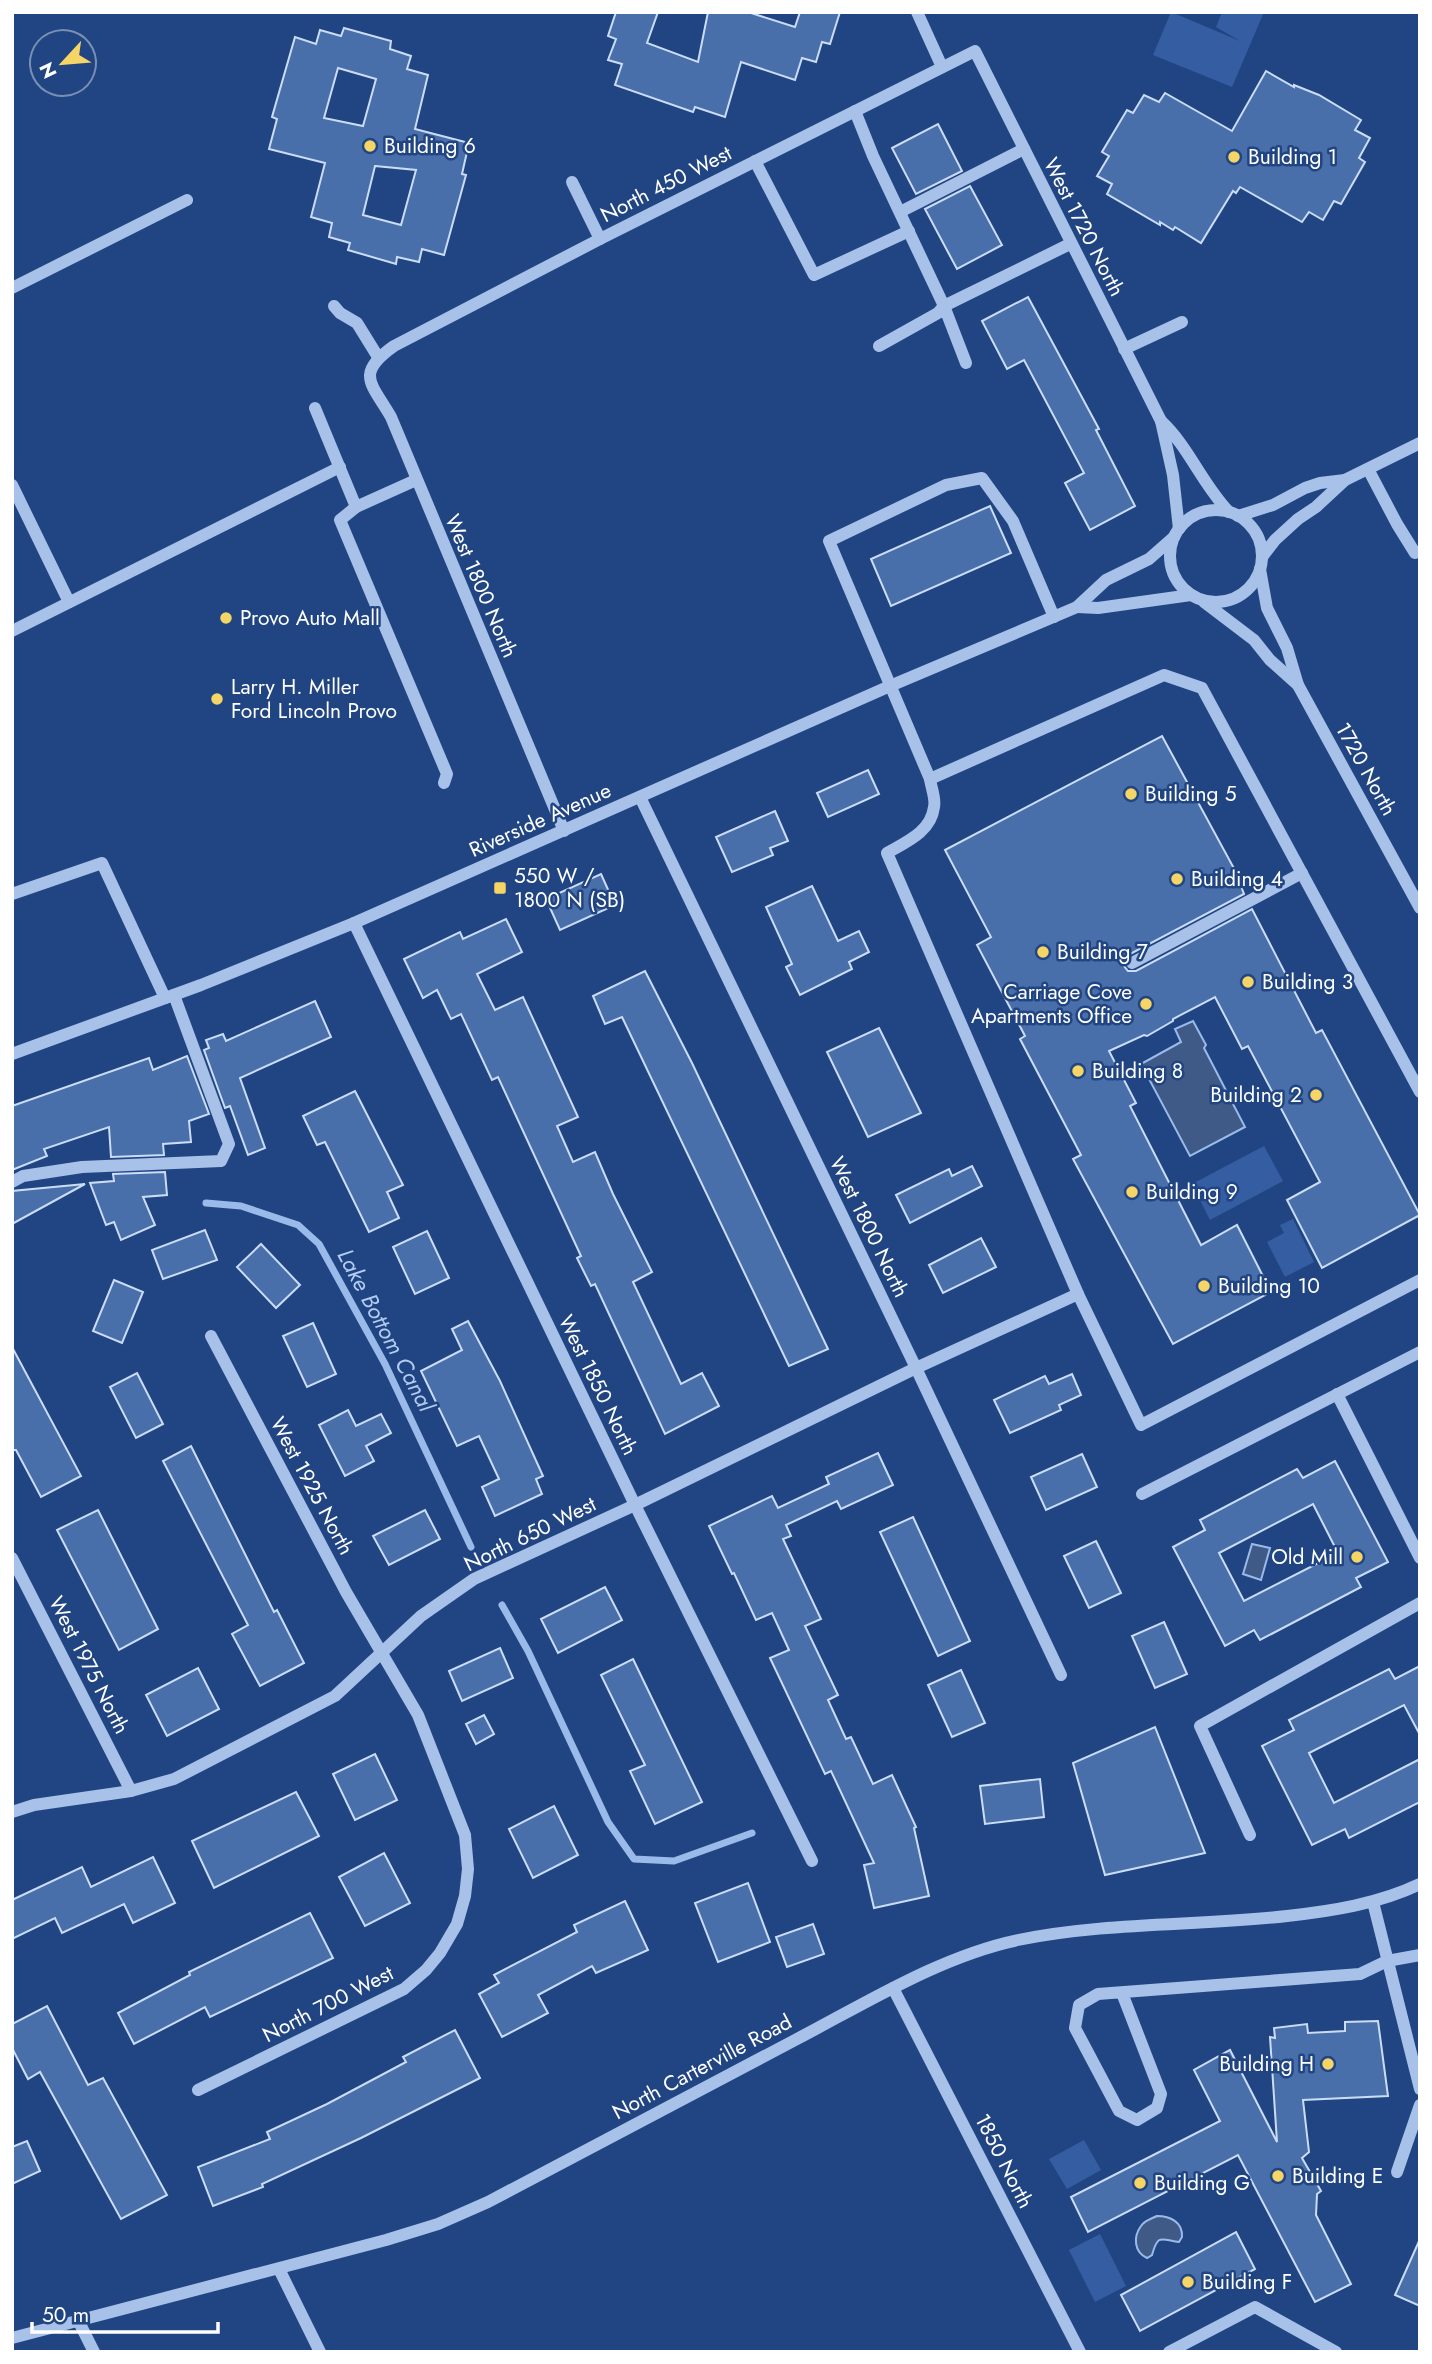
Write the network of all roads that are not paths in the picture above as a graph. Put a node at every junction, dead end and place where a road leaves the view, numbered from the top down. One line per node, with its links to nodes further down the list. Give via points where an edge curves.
1 (917, 12): 3 (street)
2 (975, 51): 3 (street, North 450 West); 5 (street, West 1720 North)
3 (942, 67): 4 (street, North 450 West)
4 (855, 111): 6 (street, North 450 West); 9 (street)
5 (1024, 149): 9 (street); 12 (street, West 1720 North)
6 (755, 161): 10 (street, via 814,275); 11 (street, North 450 West)
7 (572, 182): 11 (street)
8 (187, 200): 13 (street)
9 (900, 212): 10 (street)
10 (909, 231): 15 (street)
11 (600, 239): 19 (street, North 450 West)
12 (1070, 244): 15 (street); 18 (street, West 1720 North)
13 (12, 288)
14 (334, 306): 19 (street, via 356,323)
15 (944, 306): 17 (street); 20 (street)
16 (1182, 322): 18 (street)
17 (880, 345)
18 (1124, 349): 22 (street, West 1720 North)
19 (378, 357): 26 (street, West 1800 North, via 370,383 391,417)
20 (965, 363)
21 (315, 408): 24 (street)
22 (1161, 421): 30 (street, West 1720 North, via 1186,449 1204,482); 31 (street, West 1720 North, via 1173,475)
23 (1420, 443): 25 (street)
24 (340, 467): 29 (street); 35 (street)
25 (1368, 468): 27 (street); 32 (street)
26 (416, 480): 29 (street); 44 (street, West 1800 North)
27 (1345, 480): 30 (street, via 1320,483 1273,505); 33 (street, via 1291,526)
28 (12, 485): 35 (street)
29 (356, 507): 42 (street, via 340,520 447,774)
30 (1234, 514): 31 (street, via 1218,510 1199,514); 33 (street, via 1256,535)
31 (1176, 533): 34 (street, via 1170,553 1172,570); 36 (street, Riverside Avenue, via 1149,559 1106,580)
32 (1415, 553)
33 (1261, 563): 34 (street, via 1255,580 1238,597 1225,601); 39 (street, 1720 North, via 1267,608 1287,648)
34 (1196, 597): 36 (street, Riverside Avenue); 39 (street, 1720 North, via 1254,640)
35 (69, 602): 38 (street)
36 (1077, 607): 37 (street, Riverside Avenue)
37 (1054, 617): 40 (street, Riverside Avenue); 40 (street, via 1013,521 982,478 946,485 828,541)
38 (12, 631)
39 (1298, 685): 47 (street, 1720 North)
40 (890, 686): 41 (street); 43 (street, Riverside Avenue)
41 (930, 779): 45 (street, via 1164,675 1202,688); 55 (street, via 935,806 928,823 887,853)
42 (444, 783)
43 (640, 797): 44 (street, Riverside Avenue); 58 (street, West 1800 North)
44 (564, 831): 48 (street, Riverside Avenue)
45 (1302, 873): 49 (street); 52 (street)
46 (12, 894): 50 (street, via 102,863)
47 (1420, 908)
48 (354, 923): 50 (street, Riverside Avenue); 61 (street, West 1850 North)
49 (1132, 963)
50 (169, 997): 51 (street, Riverside Avenue); 53 (street, via 229,1144 221,1161 82,1167 23,1176)
51 (12, 1054)
52 (1420, 1093)
53 (12, 1182)
54 (1420, 1280): 55 (street, via 1140,1425)
55 (1078, 1294): 58 (street, North 650 West)
56 (211, 1336): 65 (street, West 1925 North)
57 (1420, 1352): 59 (street)
58 (916, 1368): 61 (street, North 650 West); 66 (street, West 1800 North)
59 (1337, 1394): 60 (street); 63 (street)
60 (1142, 1494)
61 (635, 1505): 65 (street, North 650 West, via 474,1579 421,1616); 70 (street, West 1850 North)
62 (12, 1558): 67 (street, West 1975 North)
63 (1420, 1558)
64 (1420, 1603): 69 (street, via 1200,1726)
65 (383, 1653): 67 (street, North 650 West, via 335,1696 174,1779); 78 (street, North 700 West, via 418,1715 465,1835 468,1869 457,1924 440,1953 404,1989)
66 (1061, 1675)
67 (131, 1791): 68 (street, North 650 West)
68 (12, 1812)
69 (1250, 1835)
70 (813, 1861)
71 (1420, 1884): 72 (street, North Carterville Road)
72 (1373, 1902): 74 (street); 75 (street, North Carterville Road, via 1292,1915 1017,1940 970,1954)
73 (1420, 1955): 74 (street)
74 (1387, 1961): 76 (street, via 1360,1973); 77 (street)
75 (893, 1988): 81 (street, North Carterville Road, via 488,2202 438,2224); 86 (street, 1850 North)
76 (1122, 1993): 76 (street, via 1098,1994 1079,2005 1075,2028 1119,2111 1137,2120 1157,2108 1161,2094)
77 (1420, 2089)
78 (198, 2090)
79 (1420, 2105): 80 (street)
80 (1397, 2172)
81 (279, 2269): 82 (street, North Carterville Road); 85 (street)
82 (79, 2322): 83 (street, North Carterville Road); 84 (street)
83 (12, 2338)
84 (94, 2352)
85 (320, 2352)
86 (1080, 2352)
87 (1169, 2352): 88 (street, via 1255,2307)
88 (1336, 2352)

